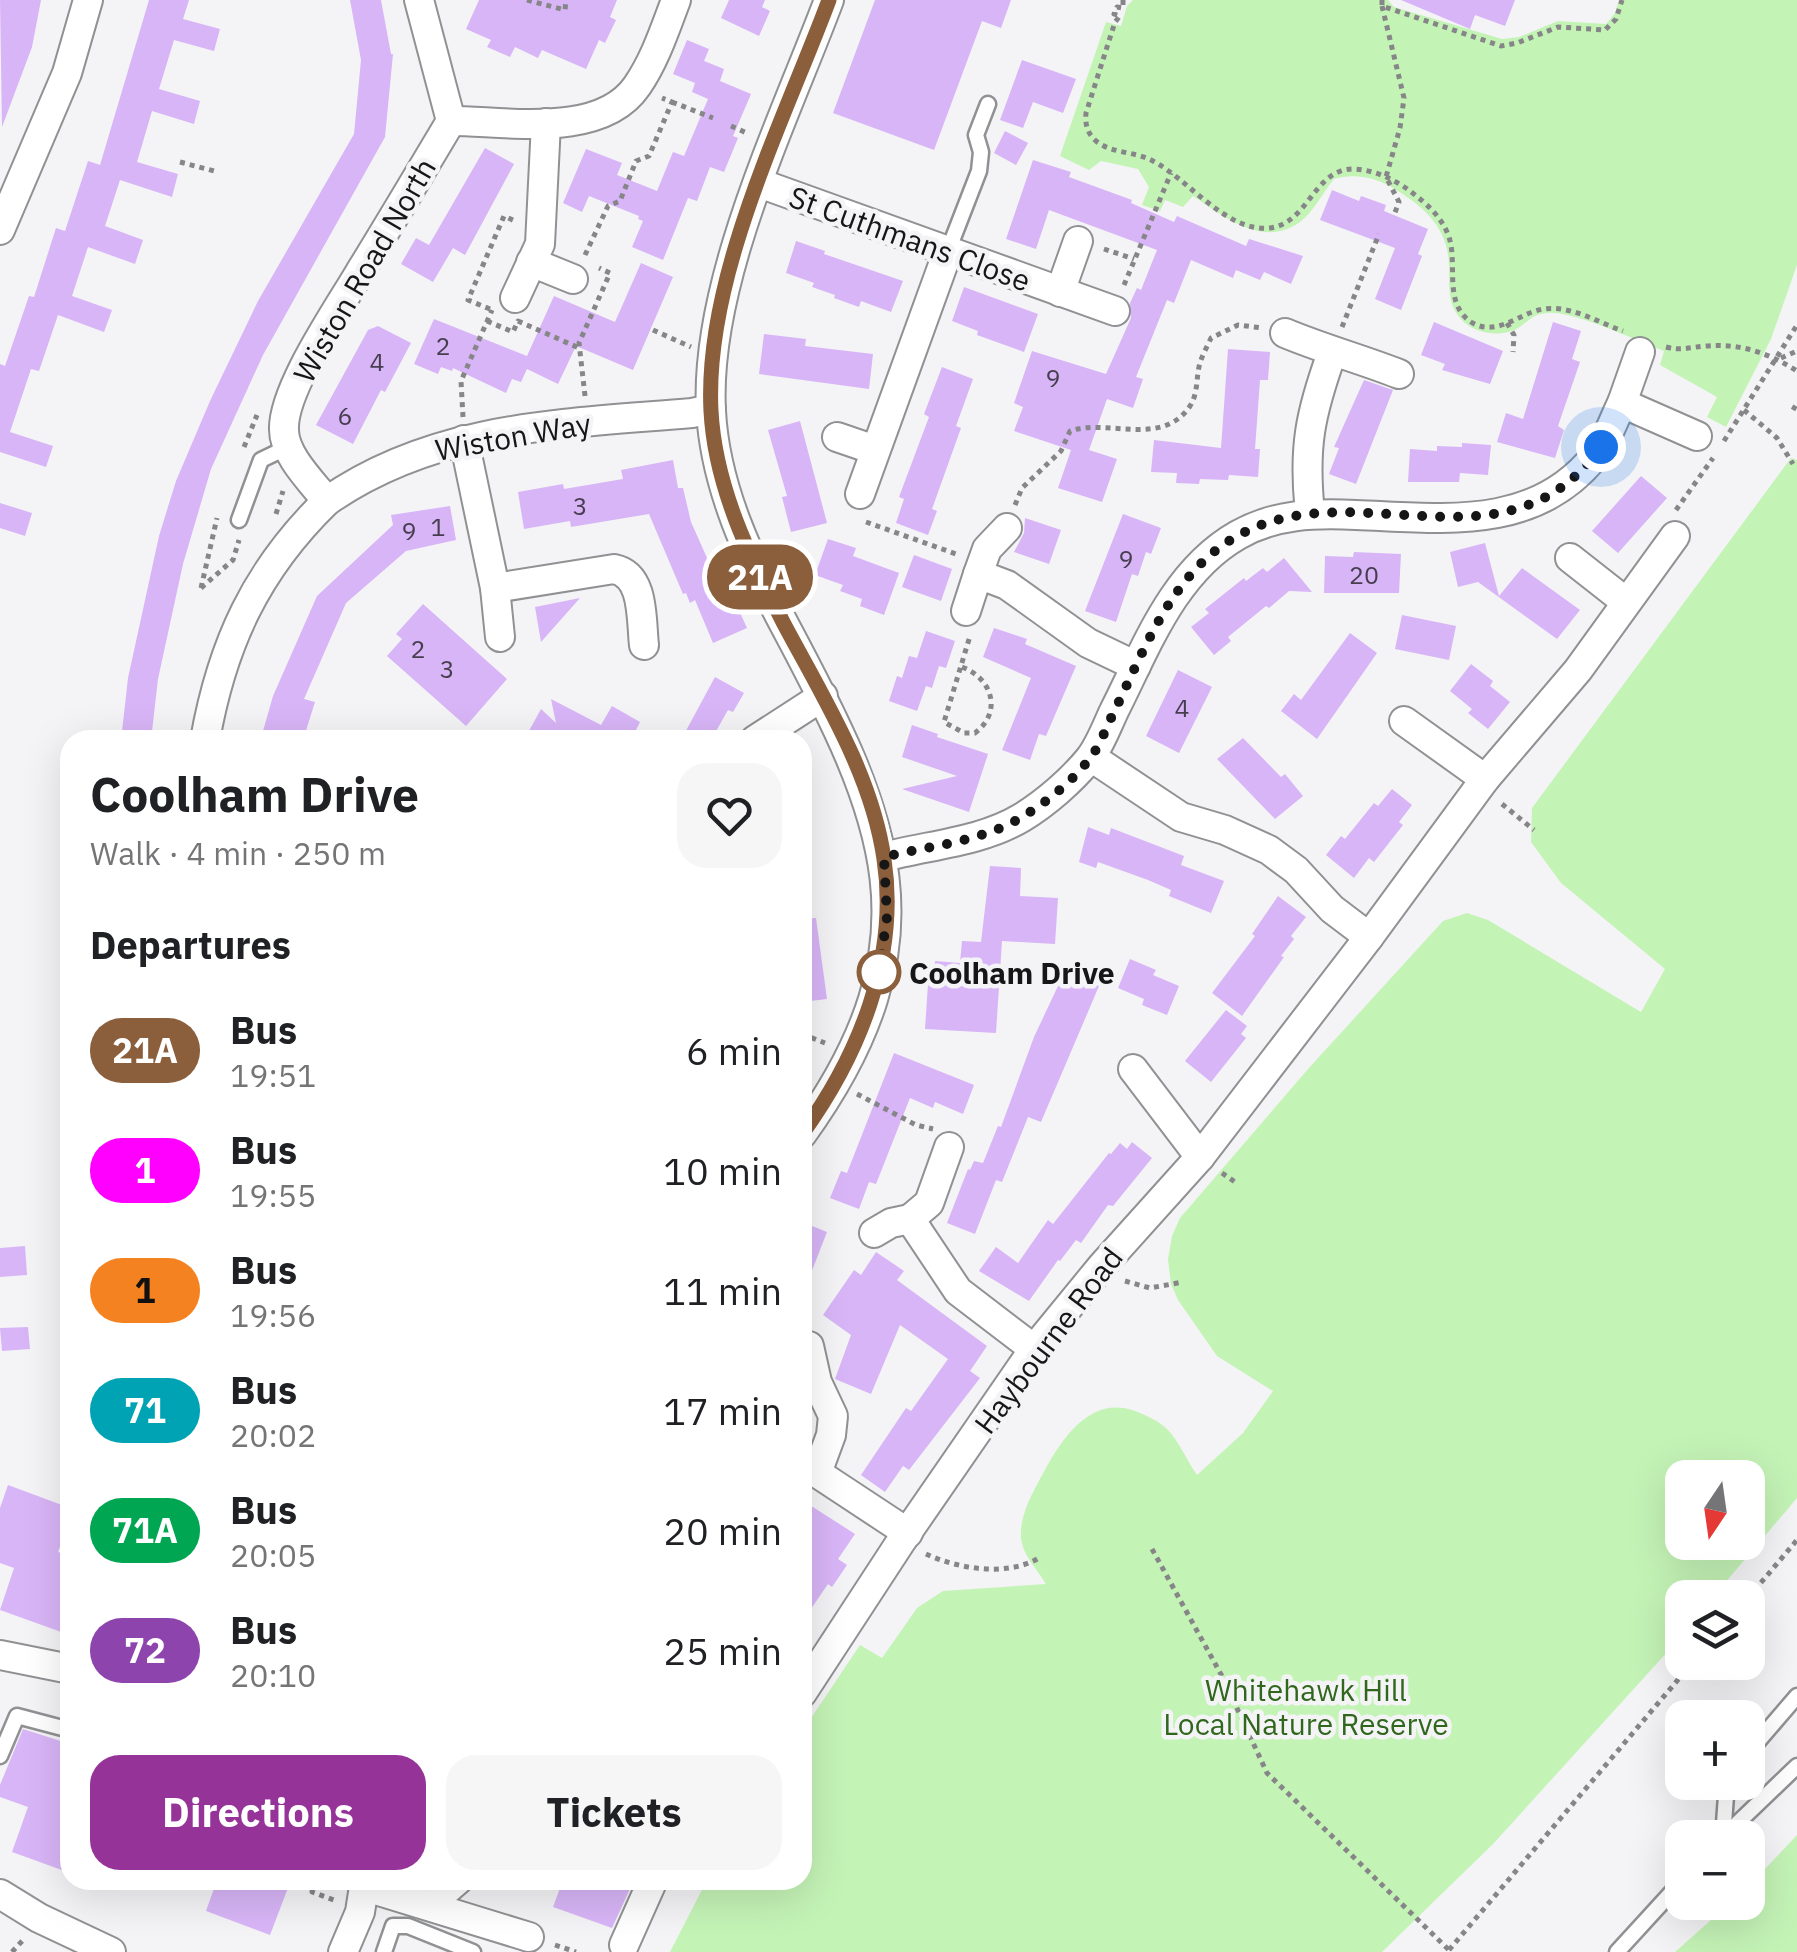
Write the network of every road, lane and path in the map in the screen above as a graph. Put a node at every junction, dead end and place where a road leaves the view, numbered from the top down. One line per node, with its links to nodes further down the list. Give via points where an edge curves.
1 (88, 0): 25 (street, via 67,73)
2 (419, 0): 14 (street)
3 (528, 0): 4 (path, via 565,10)
4 (566, 0)
5 (676, 0): 10 (street)
6 (829, 0): 22 (street)
7 (1123, 0): 20 (path, via 1086,113 1087,129 1106,147 1150,158)
8 (1622, 0): 9 (path, via 1605,30 1564,26 1501,46)
9 (1382, 3): 21 (path, via 1404,98)
10 (636, 87): 11 (path); 15 (street, via 598,116)
11 (672, 102): 13 (path); 30 (path, via 650,156 636,161)
12 (988, 104): 28 (lane, via 977,131 981,158 975,184)
13 (712, 118)
14 (451, 121): 15 (street); 55 (street, Wiston Road North, via 296,387 285,415)
15 (546, 123): 24 (street)
16 (731, 126): 17 (path)
17 (751, 136)
18 (180, 162): 19 (path)
19 (218, 172)
20 (1171, 173): 21 (path, via 1224,213 1261,228 1295,218 1336,172); 33 (path)
21 (1386, 177): 23 (path, via 1399,202); 35 (path, via 1426,203 1442,223 1459,310 1481,327)
22 (759, 184): 28 (street, St Cuthmans Close); 50 (street, via 719,318)
23 (1394, 216)
24 (542, 222): 29 (street); 32 (path, via 525,225 504,216 468,300)
25 (0, 230)
26 (1379, 234): 44 (path)
27 (1078, 240): 31 (street, St Cuthmans Close)
28 (948, 251): 31 (street, St Cuthmans Close); 56 (street)
29 (531, 262): 30 (street); 32 (street)
30 (578, 270): 41 (path, via 610,273)
31 (1060, 292): 33 (street, St Cuthmans Close)
32 (504, 304): 34 (path)
33 (1115, 310)
34 (487, 322): 41 (path, via 513,332 518,321); 54 (path, via 461,380)
35 (1507, 323): 39 (path, via 1560,309); 43 (path)
36 (1797, 325): 45 (path)
37 (653, 330): 40 (path)
38 (1285, 333): 44 (street); 62 (path, via 1238,325 1212,338 1196,393 1171,422 1070,432 1060,452 1022,488)
39 (1643, 343): 45 (path, via 1681,350 1732,346); 49 (street)
40 (685, 346)
41 (579, 348): 48 (path)
42 (1797, 351): 45 (path)
43 (1513, 352)
44 (1332, 353): 47 (street); 60 (street, via 1308,433)
45 (1778, 359): 46 (path)
46 (1797, 371)
47 (1399, 374)
48 (585, 396)
49 (1622, 403): 52 (street); 60 (street, via 1593,458 1558,489 1513,512 1472,518)
50 (710, 408): 54 (street, Wiston Way); 73 (street, via 739,529)
51 (1744, 410): 57 (path, via 1777,438)
52 (1696, 436)
53 (837, 437): 56 (street)
54 (464, 440): 59 (street, Wiston Way, via 410,455); 66 (street)
55 (288, 446): 59 (street); 61 (lane, via 260,460)
56 (874, 450): 58 (street)
57 (1793, 464)
58 (860, 494): 65 (path, via 872,498 864,521)
59 (327, 501): 75 (street, via 273,560 242,614)
60 (1310, 513): 71 (street, via 1244,532 1201,564 1167,606)
61 (239, 520)
62 (1006, 528): 65 (street)
63 (1675, 536): 67 (street, Haybourne Road)
64 (1570, 558): 67 (street)
65 (980, 568): 68 (street); 71 (street, via 1088,643)
66 (494, 588): 69 (street); 70 (street, via 623,570 635,582)
67 (1626, 602): 78 (street, Haybourne Road)
68 (966, 611): 72 (path, via 976,615)
69 (500, 637)
70 (644, 645)
71 (1136, 666): 77 (street)
72 (962, 667): 72 (path, via 944,722 975,733 988,720 992,699 985,681)
73 (823, 696): 76 (street); 80 (street, via 863,784)
74 (1404, 721): 78 (street)
75 (207, 730)
76 (770, 730)
77 (1091, 757): 80 (street, via 1034,809 1001,828); 81 (street, via 1182,817 1269,850)
78 (1485, 779): 79 (path, via 1502,805); 81 (street, Haybourne Road)
79 (1534, 830)
80 (884, 857): 83 (street, via 888,894 881,964 866,1020)
81 (1369, 938): 86 (street, Haybourne Road)
82 (1134, 1069): 86 (street)
83 (833, 1087): 84 (street); 85 (path, via 953,1136)
84 (812, 1119)
85 (949, 1147): 87 (street, via 929,1204)
86 (1200, 1157): 89 (street, Haybourne Road)
87 (910, 1218): 88 (street); 91 (street, via 958,1291)
88 (874, 1233)
89 (1102, 1266): 90 (path, via 1150,1288); 91 (street, Haybourne Road)
90 (1183, 1282)
91 (1034, 1349): 95 (street, Haybourne Road)
92 (812, 1360): 93 (street, via 833,1416 832,1435)
93 (812, 1467)
94 (812, 1471): 95 (street)
95 (904, 1538): 98 (path, via 946,1563 987,1570); 102 (street, Haybourne Road)
96 (1797, 1540): 99 (path)
97 (1152, 1548): 121 (path, via 1267,1773)
98 (1039, 1558)
99 (1763, 1580)
100 (0, 1656): 101 (street)
101 (60, 1667)
102 (812, 1678)
103 (1678, 1680): 121 (path)
104 (1797, 1696): 106 (lane)
105 (60, 1727): 107 (lane, via 17,1716)
106 (1765, 1733)
107 (0, 1756)
108 (1797, 1766): 109 (lane)
109 (1740, 1820)
110 (312, 1890): 116 (path)
111 (365, 1890): 123 (street)
112 (384, 1890): 118 (street)
113 (446, 1890): 118 (street)
114 (648, 1890): 120 (street)
115 (0, 1894): 122 (street)
116 (330, 1898)
117 (1665, 1899): 126 (lane)
118 (429, 1905): 119 (street)
119 (526, 1945)
120 (624, 1945)
121 (1448, 1951)
122 (111, 1952)
123 (343, 1952)
124 (384, 1952): 125 (lane, via 393,1926 408,1926)
125 (473, 1952)
126 (1617, 1952)

